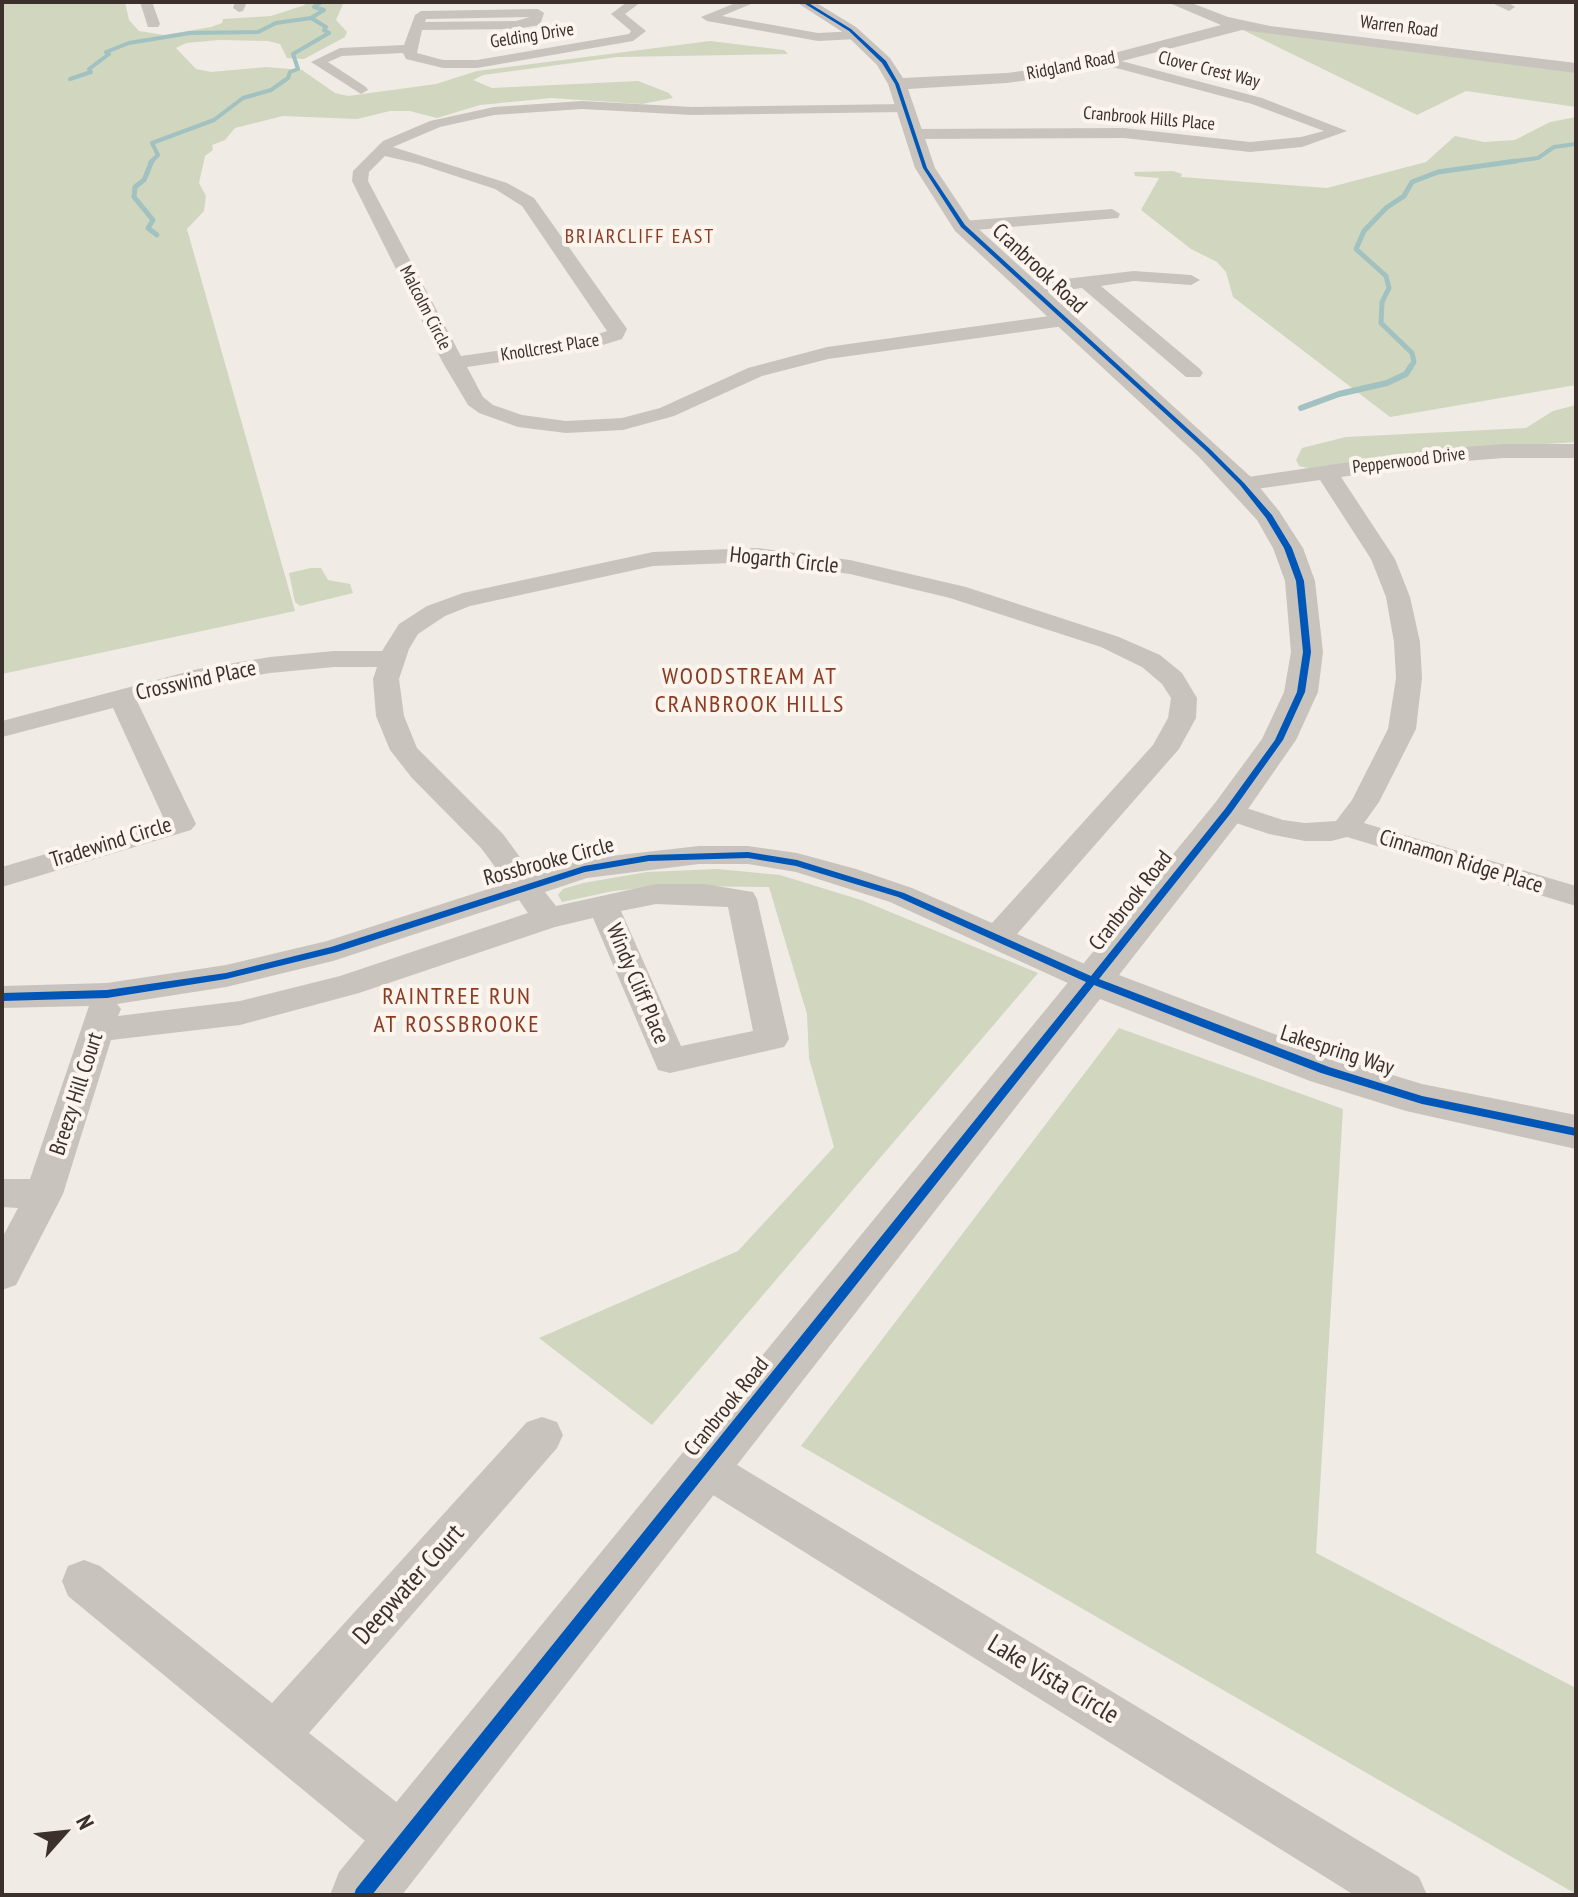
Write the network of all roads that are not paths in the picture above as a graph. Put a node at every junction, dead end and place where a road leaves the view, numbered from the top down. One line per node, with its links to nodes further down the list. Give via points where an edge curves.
1 (146, 2): 7 (street)
2 (750, 2): 9 (street, via 707,17 818,37)
3 (804, 2): 9 (street, Cranbrook Road)
4 (1175, 2): 6 (street, Warren Road)
5 (628, 3): 10 (street, Gelding Drive, via 618,17 639,31 624,39 459,64 419,60)
6 (1232, 23): 11 (street, Ridgland Road); 12 (street, Warren Road); 14 (street, Ridgland Road, via 1058,63 999,71)
7 (153, 24)
8 (419, 26): 8 (street, Gelding Drive, via 527,24 538,20 538,13 421,15); 10 (street)
9 (857, 35): 14 (street, Cranbrook Road, via 878,55)
10 (409, 49): 13 (street, via 340,52 318,62)
11 (1106, 61): 14 (street, Ridgland Road); 15 (street, Clover Crest Way)
12 (1576, 68)
13 (361, 90)
14 (902, 101): 15 (street, Cranbrook Hills Place, via 1250,147 1302,142 1339,131); 16 (street, via 718,111 525,108 435,124); 18 (street, Cranbrook Road, via 934,185)
15 (1304, 115)
16 (380, 150): 23 (street, Malcolm Circle, via 361,171 360,181); 23 (street, Knollcrest Place, via 501,186 528,202 617,329 615,335 590,343)
17 (1112, 214): 18 (street)
18 (963, 226): 21 (street, Cranbrook Road)
19 (1191, 280): 20 (street, via 1142,276)
20 (1086, 282): 21 (street); 24 (street)
21 (1030, 289): 22 (street, Cranbrook Road)
22 (1064, 320): 23 (street, Malcolm Circle, via 827,353 755,372 648,419 591,427 541,426 486,409 475,401); 27 (street, Cranbrook Road)
23 (453, 363)
24 (1193, 373)
25 (1576, 451): 26 (street, Pepperwood Drive, via 1439,456)
26 (1326, 472): 27 (street, Pepperwood Drive); 32 (street, Cinnamon Ridge Place, via 1383,559 1398,597 1408,666 1402,729 1365,802)
27 (1242, 484): 31 (street, Cranbrook Road, via 1274,525 1295,565 1307,652 1292,716)
28 (393, 659): 29 (street, Crosswind Place, via 270,665); 34 (street, Hogarth Circle, via 386,679 390,716 404,750); 38 (street, Hogarth Circle, via 408,629 463,600 653,559 721,554 800,559 957,592 1110,642 1151,661 1173,679 1184,698 1182,718 1165,749)
29 (122, 698): 30 (street, Crosswind Place); 33 (street, Tradewind Circle, via 181,824)
30 (2, 729)
31 (1228, 811): 32 (street, Cinnamon Ridge Place, via 1305,832); 39 (street, Cranbrook Road)
32 (1346, 827): 35 (street, Cinnamon Ridge Place)
33 (2, 877)
34 (527, 885): 37 (street, Hogarth Circle); 38 (street, Rossbrooke Circle, via 649,858 748,855 845,876); 40 (street, Rossbrooke Circle, via 333,950 226,976)
35 (1576, 896)
36 (603, 905): 36 (street, Windy Cliff Place, via 670,1061 772,1039 742,899 656,894); 37 (street, Windy Cliff Place)
37 (548, 918): 42 (street, Windy Cliff Place, via 347,985 256,1009)
38 (998, 936): 39 (street, Rossbrooke Circle)
39 (1093, 981): 43 (street, Lakespring Way, via 1325,1070 1422,1100); 48 (street, Cranbrook Road)
40 (107, 994): 41 (street, Rossbrooke Circle); 42 (street, Breezy Hill Court)
41 (2, 997)
42 (99, 1030): 45 (street, Breezy Hill Court)
43 (1576, 1132)
44 (2, 1193): 45 (street)
45 (44, 1194): 46 (street, Breezy Hill Court)
46 (2, 1274)
47 (542, 1435): 50 (street, Deepwater Court)
48 (704, 1467): 51 (street, Cranbrook Road); 53 (street, Lake Vista Circle)
49 (84, 1581): 50 (street)
50 (275, 1735): 51 (street)
51 (405, 1841): 52 (street, Cranbrook Road)
52 (362, 1895)
53 (1401, 1895)

